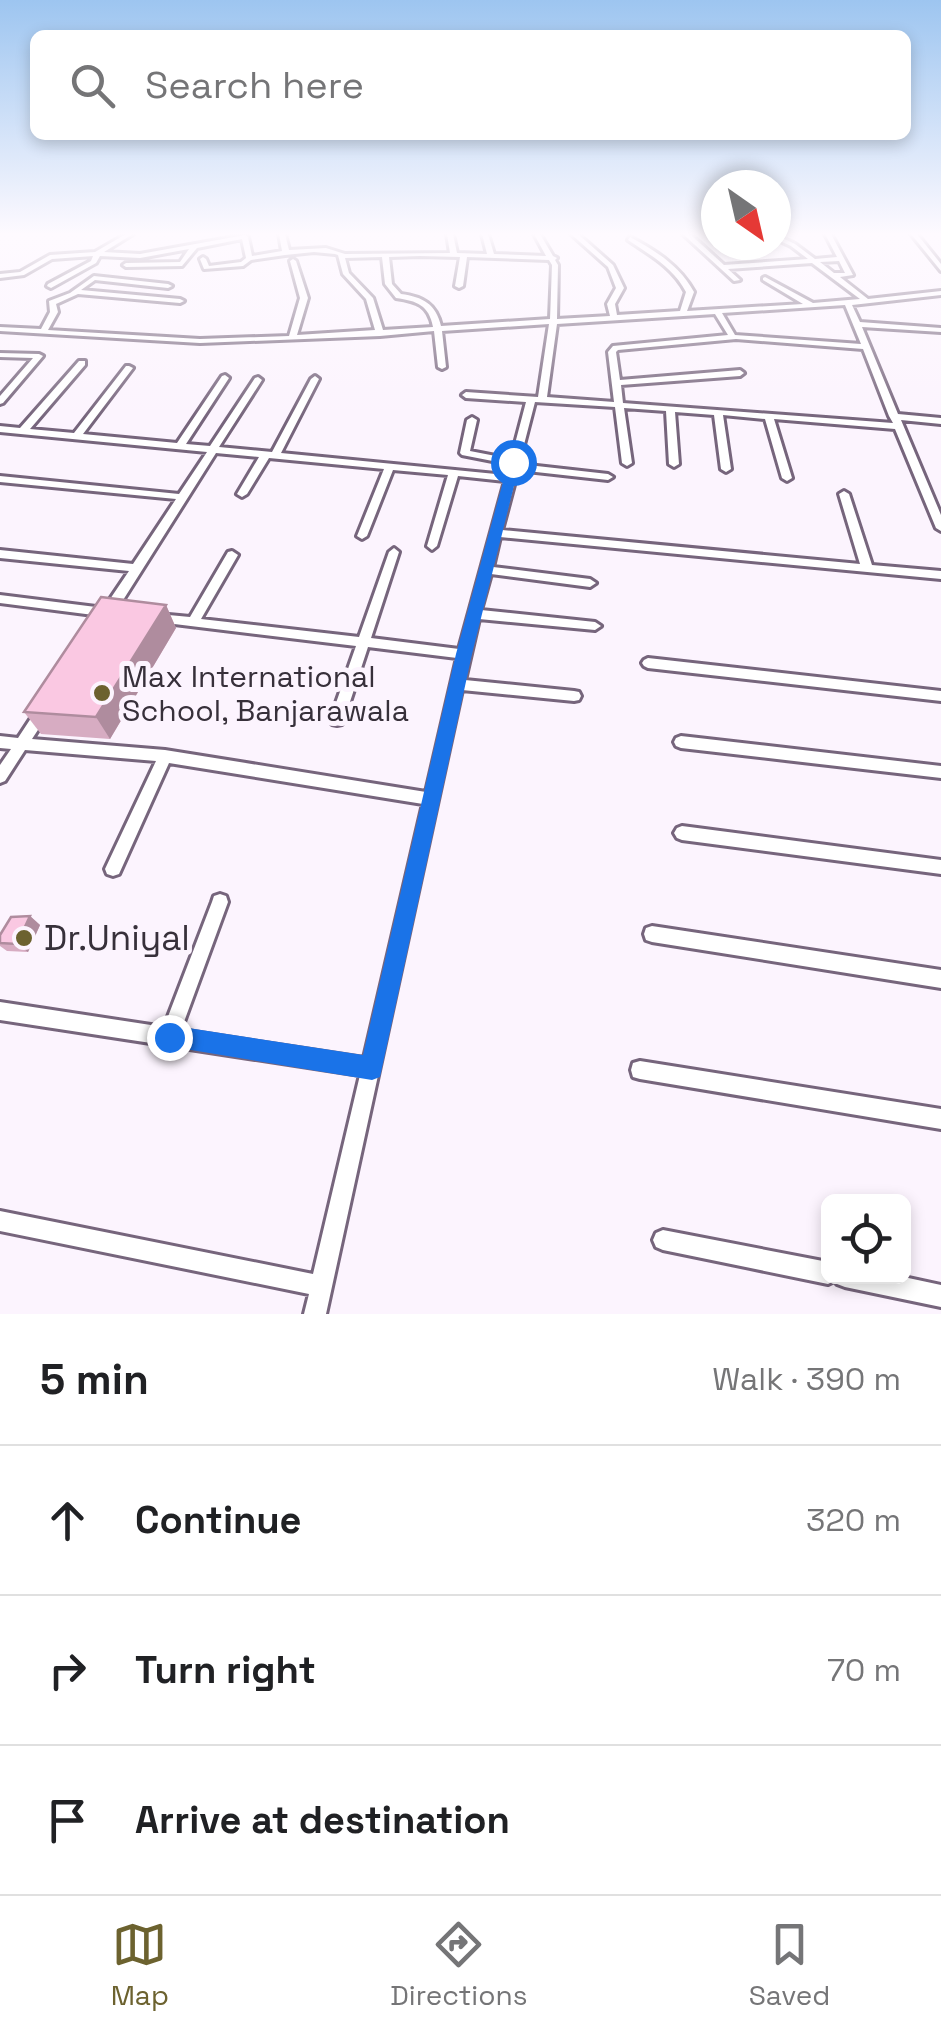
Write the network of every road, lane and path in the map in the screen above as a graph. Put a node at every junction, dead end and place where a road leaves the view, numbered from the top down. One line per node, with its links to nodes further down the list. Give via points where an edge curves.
1 (67, 295): 24 (street, via 52,304)
2 (112, 295): 12 (street)
3 (303, 295): 28 (street)
4 (366, 295): 26 (street)
5 (399, 295): 22 (street, via 424,298)
6 (552, 295): 19 (street)
7 (616, 295): 18 (street)
8 (689, 295): 17 (street)
9 (794, 295): 15 (street)
10 (859, 295): 13 (street)
11 (920, 295): 13 (street)
12 (180, 301)
13 (867, 301): 14 (street)
14 (848, 303): 15 (street); 20 (street)
15 (811, 305): 16 (street)
16 (717, 311): 17 (street); 27 (street)
17 (682, 313): 18 (street)
18 (614, 318): 19 (street)
19 (551, 322): 22 (street); 41 (street)
20 (858, 324): 23 (street); 29 (street)
21 (0, 329): 24 (street)
22 (440, 330): 26 (street); 33 (street)
23 (941, 330)
24 (43, 332): 25 (street)
25 (54, 332): 28 (street, via 200,341); 31 (street)
26 (380, 334): 28 (street)
27 (734, 337): 29 (street); 39 (street, via 616,348)
28 (292, 338)
29 (866, 347): 48 (street)
30 (0, 356): 31 (street)
31 (39, 356): 42 (street)
32 (82, 364): 50 (street)
33 (442, 367)
34 (129, 368): 52 (street)
35 (740, 372): 39 (street)
36 (225, 378): 53 (street)
37 (315, 379): 55 (street)
38 (258, 380): 54 (street)
39 (618, 383): 43 (street)
40 (466, 395): 41 (street)
41 (537, 400): 43 (street); 59 (street)
42 (0, 401)
43 (620, 405): 44 (street); 56 (street)
44 (670, 409): 45 (street); 57 (street)
45 (718, 413): 46 (street); 60 (street)
46 (769, 416): 48 (street); 63 (street)
47 (472, 420): 59 (street, via 464,452)
48 (896, 421): 49 (street); 68 (street)
49 (941, 421)
50 (24, 431): 51 (street); 52 (street)
51 (3, 432)
52 (77, 436): 53 (street)
53 (180, 445): 54 (street)
54 (214, 449): 55 (street); 67 (street)
55 (270, 454): 58 (street); 65 (street)
56 (626, 464)
57 (674, 464)
58 (390, 466): 61 (street); 70 (street)
59 (511, 469): 61 (street); 62 (street); 69 (street)
60 (726, 469)
61 (454, 472): 71 (street)
62 (608, 476)
63 (788, 478)
64 (0, 479): 67 (street)
65 (242, 494)
66 (844, 494): 76 (street)
67 (182, 497): 75 (street)
68 (941, 528)
69 (496, 533): 76 (street); 77 (street)
70 (362, 536)
71 (432, 546)
72 (394, 552): 88 (street)
73 (0, 554): 75 (street)
74 (232, 555): 85 (street)
75 (134, 568): 81 (street)
76 (868, 568): 78 (street)
77 (487, 570): 79 (street); 83 (street)
78 (941, 575)
79 (590, 583)
80 (0, 599): 81 (street)
81 (107, 613): 82 (street); 87 (street)
82 (124, 614)
83 (476, 614): 86 (street); 89 (street)
84 (142, 616): 85 (street)
85 (193, 622): 88 (street)
86 (595, 626)
87 (98, 628)
88 (363, 640): 89 (street); 95 (street)
89 (464, 654): 91 (street)
90 (648, 663): 93 (street)
91 (457, 684): 92 (street); 102 (street)
92 (574, 696)
93 (941, 696)
94 (50, 701): 98 (street)
95 (337, 720)
96 (0, 742): 98 (street)
97 (681, 742): 100 (street)
98 (22, 744): 99 (street); 101 (street)
99 (166, 756): 102 (street); 105 (street)
100 (941, 772)
101 (0, 778)
102 (431, 798): 111 (street)
103 (682, 832): 104 (street)
104 (941, 867)
105 (113, 869)
106 (220, 902): 110 (street)
107 (652, 934): 108 (street)
108 (941, 979)
109 (0, 1011): 110 (street)
110 (169, 1037): 111 (street)
111 (372, 1068): 118 (street)
112 (640, 1070): 113 (street)
113 (941, 1118)
114 (0, 1221): 118 (street)
115 (663, 1240): 116 (street)
116 (821, 1272)
117 (883, 1284): 119 (street)
118 (321, 1286): 120 (street)
119 (941, 1296)
120 (314, 1314)

